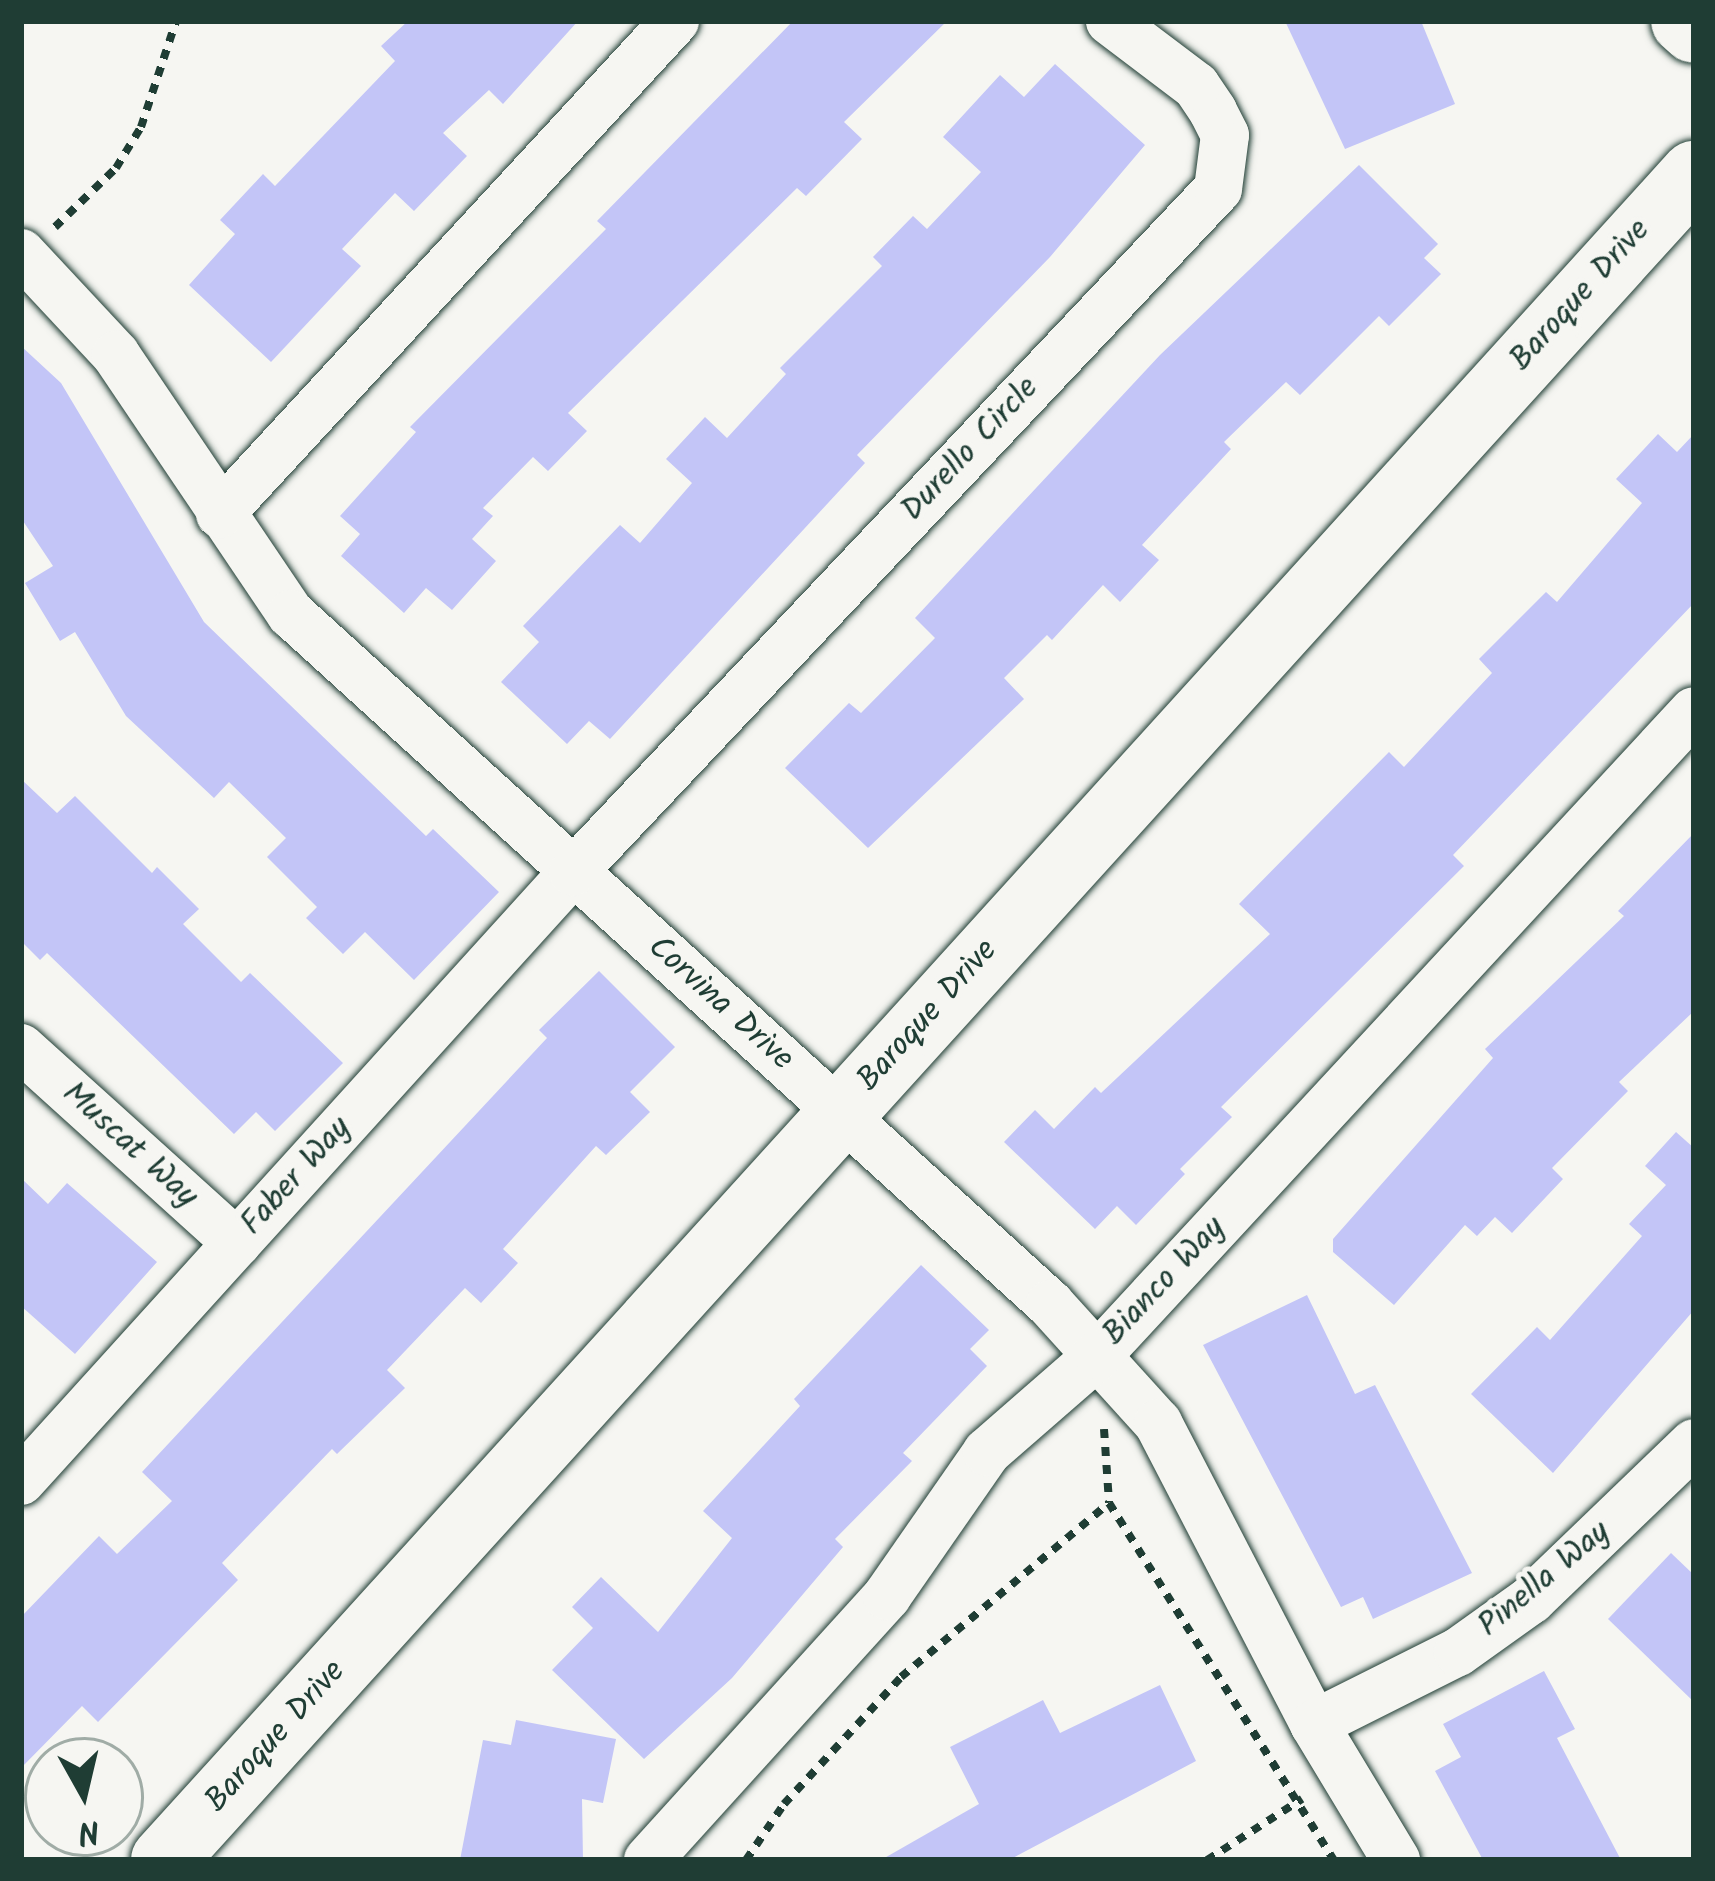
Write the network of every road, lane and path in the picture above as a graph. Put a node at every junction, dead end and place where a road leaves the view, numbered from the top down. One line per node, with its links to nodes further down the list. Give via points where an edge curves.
1 (176, 21): 7 (path, via 141,127 116,168)
2 (675, 21): 8 (street)
3 (1110, 21): 10 (street, Durello Circle, via 1196,86 1213,110 1225,135 1219,189)
4 (1684, 21): 5 (street)
5 (1694, 30)
6 (1694, 174): 12 (street, Baroque Drive)
7 (23, 254): 8 (street, Corvina Drive, via 116,355)
8 (220, 514): 10 (street, Corvina Drive, via 291,614)
9 (1694, 711): 14 (street, Bianco Way)
10 (573, 872): 12 (street, Corvina Drive); 13 (street, Faber Way)
11 (21, 1048): 13 (street, Muscat Way)
12 (840, 1114): 14 (street, Corvina Drive); 21 (street, Baroque Drive)
13 (237, 1244): 16 (street, Faber Way)
14 (1098, 1355): 17 (path); 18 (street, Corvina Drive, via 1158,1424); 22 (street, Bianco Way, via 987,1452 887,1596)
15 (1692, 1449): 18 (street, Pinella Way, via 1531,1600 1458,1652)
16 (21, 1481)
17 (1109, 1503): 20 (path); 23 (path, via 1036,1556 901,1677 784,1804)
18 (1314, 1724): 19 (street, Corvina Drive)
19 (1344, 1774): 20 (path); 26 (street, Corvina Drive)
20 (1302, 1798): 24 (path); 25 (path)
21 (164, 1860)
22 (648, 1860)
23 (746, 1860)
24 (1207, 1860)
25 (1334, 1860)
26 (1396, 1860)

